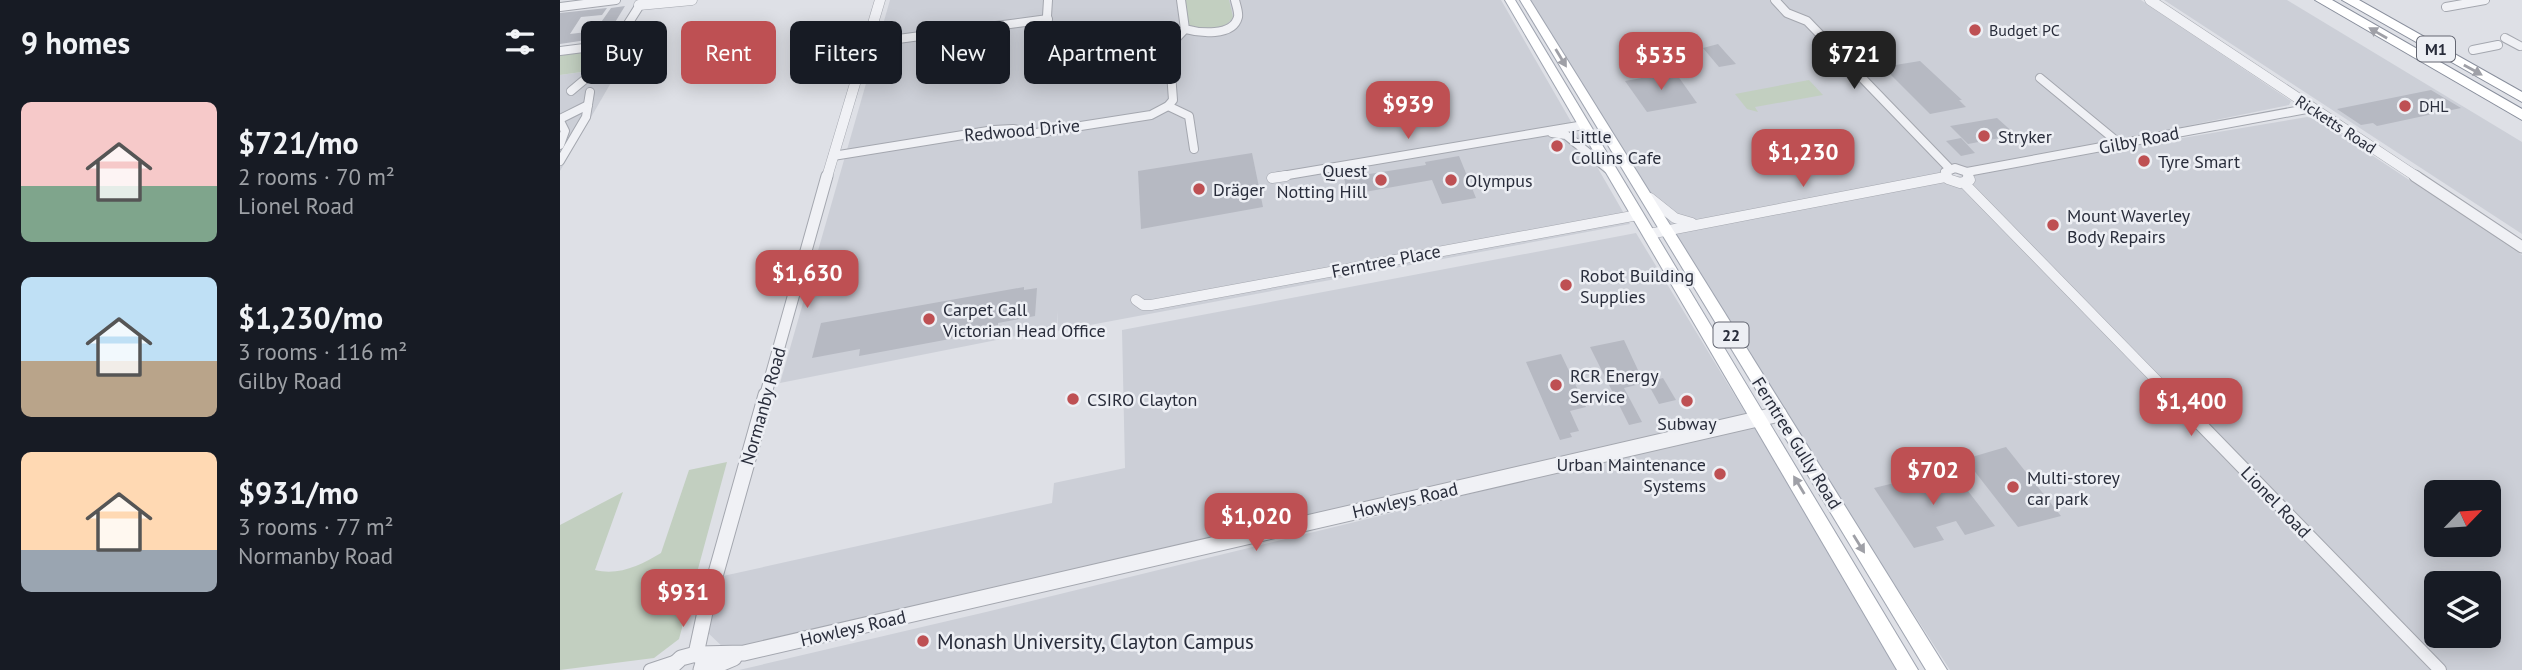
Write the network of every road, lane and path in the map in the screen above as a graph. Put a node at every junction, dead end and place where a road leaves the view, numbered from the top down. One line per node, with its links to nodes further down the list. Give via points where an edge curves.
1 (624, 0): 12 (street)
2 (692, 0): 13 (street)
3 (880, 0): 21 (street, Normanby Road)
4 (1048, 0): 18 (street)
5 (1181, 0): 22 (street)
6 (1235, 0): 23 (street, via 1237,21 1225,28)
7 (1775, 0): 52 (street, via 1787,13 1807,21)
8 (2150, 0): 41 (street, Ricketts Road)
9 (2320, 0): 42 (highway, M1, one-way to 9)
10 (2349, 0): 38 (highway, M1, one-way to 38)
11 (2485, 0): 16 (street)
12 (612, 1): 17 (street)
13 (680, 1): 14 (street); 20 (street, via 644,12)
14 (640, 4): 19 (street)
15 (1520, 4): 44 (main road, Ferntree Gully Road / 22); 55 (main road, Ferntree Gully Road / 22, one-way to 55)
16 (2446, 6)
17 (560, 7)
18 (1048, 19): 25 (street)
19 (630, 21)
20 (635, 21)
21 (874, 21)
22 (1185, 29): 23 (street); 24 (street)
23 (1197, 32): 26 (street)
24 (1181, 34)
25 (902, 38)
26 (1181, 38)
27 (2498, 45): 29 (street)
28 (581, 48): 30 (street)
29 (2473, 50)
30 (560, 51)
31 (2040, 78): 47 (street)
32 (581, 82): 36 (street)
33 (594, 84): 37 (street)
34 (855, 84): 49 (street, Normanby Road)
35 (1171, 84): 40 (street, via 1173,100)
36 (566, 91): 37 (street)
37 (590, 92): 39 (street)
38 (2519, 96)
39 (590, 102): 43 (street); 46 (street, via 584,120)
40 (1168, 106): 48 (street, via 1189,116); 49 (street, Redwood Drive, via 1151,115 1036,133 994,130)
41 (2312, 108): 47 (street, Gilby Road); 60 (street, Ricketts Road)
42 (2522, 116)
43 (560, 120): 46 (street)
44 (1584, 125): 45 (street); 51 (main road, Ferntree Gully Road / 22)
45 (1550, 133): 51 (street, via 1566,135); 53 (street)
46 (562, 143): 50 (street)
47 (2120, 144): 54 (street, Gilby Road)
48 (1194, 149)
49 (833, 156): 64 (street, Normanby Road)
50 (560, 161)
51 (1612, 172): 56 (main road, Ferntree Gully Road / 22)
52 (1948, 173): 54 (street); 57 (street)
53 (1272, 178)
54 (1966, 178): 68 (street, Lionel Road)
55 (1640, 188): 57 (street, via 1667,213); 58 (main road, Ferntree Gully Road / 22)
56 (1638, 215): 59 (main road, Ferntree Gully Road / 22); 61 (street, Ferntree Place, via 1151,305)
57 (1696, 225): 58 (street)
58 (1666, 231): 59 (street); 62 (main road, Ferntree Gully Road / 22)
59 (1649, 234): 63 (main road, Ferntree Gully Road / 22)
60 (2522, 247)
61 (1136, 300)
62 (1779, 414): 63 (street, Howleys Road); 67 (main road, Ferntree Gully Road / 22, one-way to 67)
63 (1759, 418): 64 (street, Howleys Road); 66 (main road, Ferntree Gully Road / 22, one-way to 63)
64 (689, 663): 65 (street)
65 (650, 670)
66 (1908, 670)
67 (1937, 670)
68 (2440, 670)

